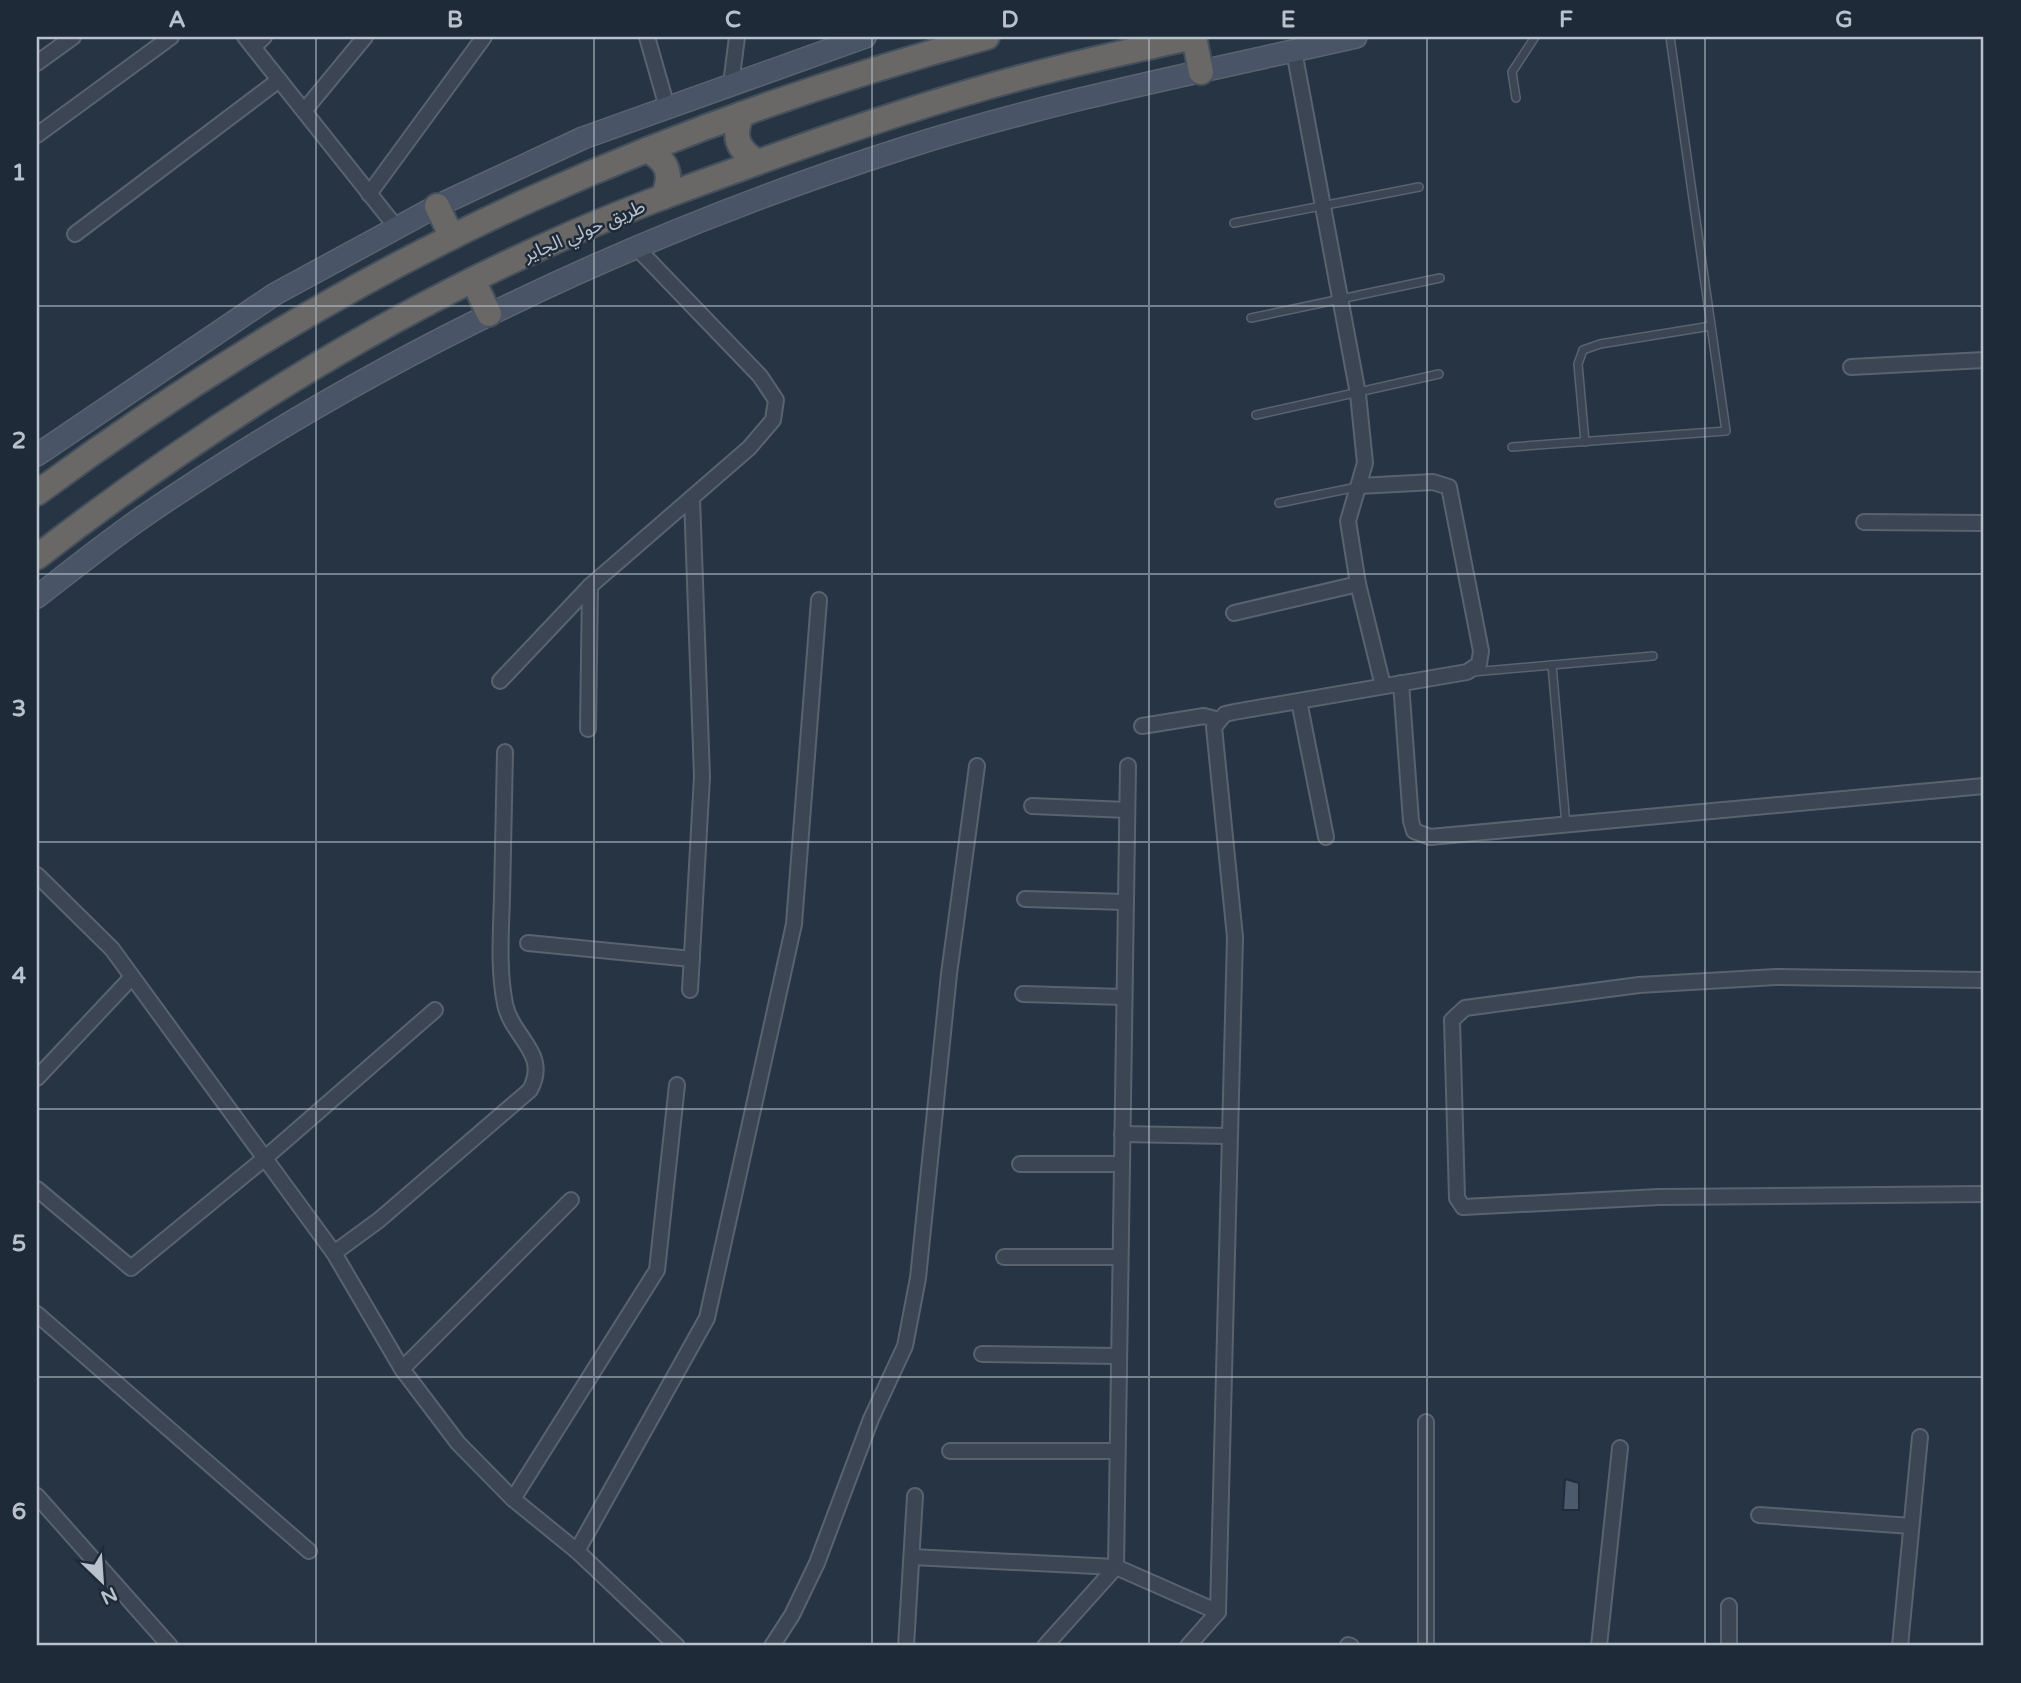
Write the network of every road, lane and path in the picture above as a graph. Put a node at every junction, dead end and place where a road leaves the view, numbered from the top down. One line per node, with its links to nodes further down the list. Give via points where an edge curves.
1 (73, 37): 16 (street)
2 (171, 37): 24 (street)
3 (264, 37): 14 (street)
4 (365, 37): 22 (street)
5 (484, 37): 28 (street)
6 (647, 37): 21 (street)
7 (737, 37): 19 (street)
8 (865, 37): 19 (main road)
9 (988, 37): 23 (highway, via 845,78)
10 (1193, 37): 17 (highway); 26 (highway, طريق حولي الجاير, via 972,91)
11 (1356, 37): 15 (main road)
12 (1535, 37): 20 (lane, via 1512,72)
13 (1670, 37): 42 (lane)
14 (249, 42): 18 (street)
15 (1294, 51): 17 (main road); 31 (street)
16 (37, 63)
17 (1201, 72): 36 (main road, via 907,147 789,186)
18 (279, 80): 22 (street); 34 (street)
19 (731, 84): 21 (main road)
20 (1516, 98)
21 (667, 107): 30 (main road, via 583,138)
22 (303, 111): 28 (street)
23 (742, 114): 25 (highway); 26 (highway, via 737,142 745,155)
24 (37, 135)
25 (647, 150): 29 (highway, via 660,157 668,169 669,184); 35 (highway)
26 (758, 162): 29 (highway, طريق حولي الجاير)
27 (1419, 187): 31 (lane)
28 (369, 194): 33 (street)
29 (663, 197): 38 (highway, طريق حولي الجاير)
30 (437, 206): 33 (main road); 35 (highway)
31 (1324, 206): 32 (lane); 39 (street)
32 (1234, 223)
33 (396, 227): 50 (main road, via 275,294)
34 (75, 234)
35 (452, 237): 52 (highway, via 210,375 118,433)
36 (635, 246): 40 (main road); 53 (street, via 760,376 776,400 773,420 749,448)
37 (1440, 278): 39 (lane)
38 (472, 280): 40 (highway); 57 (highway, طريق حولي الجاير, via 248,410)
39 (1340, 299): 41 (lane); 46 (street)
40 (489, 314): 60 (main road, via 247,450 145,515)
41 (1251, 318)
42 (1711, 327): 48 (lane, via 1583,350 1578,364); 48 (lane, via 1726,431)
43 (1984, 360): 44 (street)
44 (1851, 367)
45 (1439, 374): 46 (lane)
46 (1358, 394): 47 (lane); 51 (street, via 1365,448)
47 (1256, 415)
48 (1585, 442): 49 (lane)
49 (1512, 447)
50 (37, 455)
51 (1359, 486): 54 (lane); 58 (street, via 1348,521); 65 (street, via 1433,482 1449,486 1481,651 1479,664)
52 (37, 493)
53 (692, 498): 59 (street); 85 (street, via 702,777)
54 (1279, 503)
55 (1864, 522): 56 (street)
56 (1984, 523)
57 (37, 556)
58 (1358, 584): 62 (street); 68 (street)
59 (590, 586): 66 (street); 72 (street)
60 (37, 597)
61 (819, 600): 120 (street, via 794,924 707,1318)
62 (1234, 613)
63 (1653, 656): 64 (lane)
64 (1552, 665): 65 (lane); 79 (lane)
65 (1467, 672): 67 (street)
66 (500, 681)
67 (1401, 684): 68 (street); 79 (street, via 1415,831 1430,837)
68 (1382, 687): 69 (street)
69 (1299, 701): 70 (street, via 1234,712); 80 (street)
70 (1219, 720): 71 (street, via 1204,716); 95 (street, via 1214,736 1235,937)
71 (1142, 726)
72 (588, 729)
73 (505, 752): 102 (street, via 500,978 508,1016 534,1057 537,1077 530,1090 441,1169)
74 (977, 766): 127 (street, via 949,975 918,1278 905,1346 871,1419 817,1563)
75 (1128, 766): 78 (street)
76 (1984, 786): 79 (street)
77 (1032, 806): 78 (street)
78 (1127, 810): 83 (street)
79 (1566, 825)
80 (1326, 837)
81 (37, 875): 86 (street, via 112,949)
82 (1026, 899): 83 (street)
83 (1126, 902): 90 (street)
84 (528, 943): 85 (street)
85 (692, 959): 88 (street)
86 (132, 976): 92 (street); 96 (street)
87 (1984, 981): 100 (street, via 1776,977 1639,985 1465,1008 1452,1020 1457,1198 1463,1207 1659,1197)
88 (690, 990)
89 (1023, 994): 90 (street)
90 (1124, 998): 94 (street)
91 (435, 1010): 96 (street)
92 (37, 1078)
93 (677, 1086): 116 (street, via 657,1270)
94 (1122, 1135): 95 (street); 98 (street)
95 (1228, 1136): 124 (street)
96 (265, 1158): 99 (street, via 131,1268); 102 (street)
97 (1020, 1164): 98 (street)
98 (1122, 1164): 104 (street)
99 (37, 1189)
100 (1984, 1194)
101 (571, 1200): 108 (street)
102 (334, 1253): 108 (street)
103 (1004, 1256): 104 (street)
104 (1120, 1257): 107 (street)
105 (37, 1314): 119 (street)
106 (982, 1354): 107 (street)
107 (1119, 1356): 113 (street)
108 (402, 1369): 116 (street, via 458,1443)
109 (1426, 1422): 131 (street)
110 (1920, 1437): 118 (street)
111 (1620, 1448): 132 (street)
112 (950, 1451): 113 (street)
113 (1117, 1451): 122 (street)
114 (37, 1496): 125 (street)
115 (915, 1496): 121 (street)
116 (513, 1499): 120 (street)
117 (1759, 1515): 118 (street)
118 (1911, 1526): 134 (street)
119 (309, 1551)
120 (577, 1551): 126 (street)
121 (912, 1557): 122 (street); 128 (street)
122 (1116, 1567): 124 (street); 129 (street)
123 (1729, 1606): 133 (street)
124 (1218, 1612): 130 (street)
125 (170, 1646)
126 (677, 1646)
127 (772, 1646)
128 (906, 1646)
129 (1045, 1646)
130 (1188, 1646)
131 (1426, 1646)
132 (1600, 1646)
133 (1729, 1646)
134 (1900, 1646)

